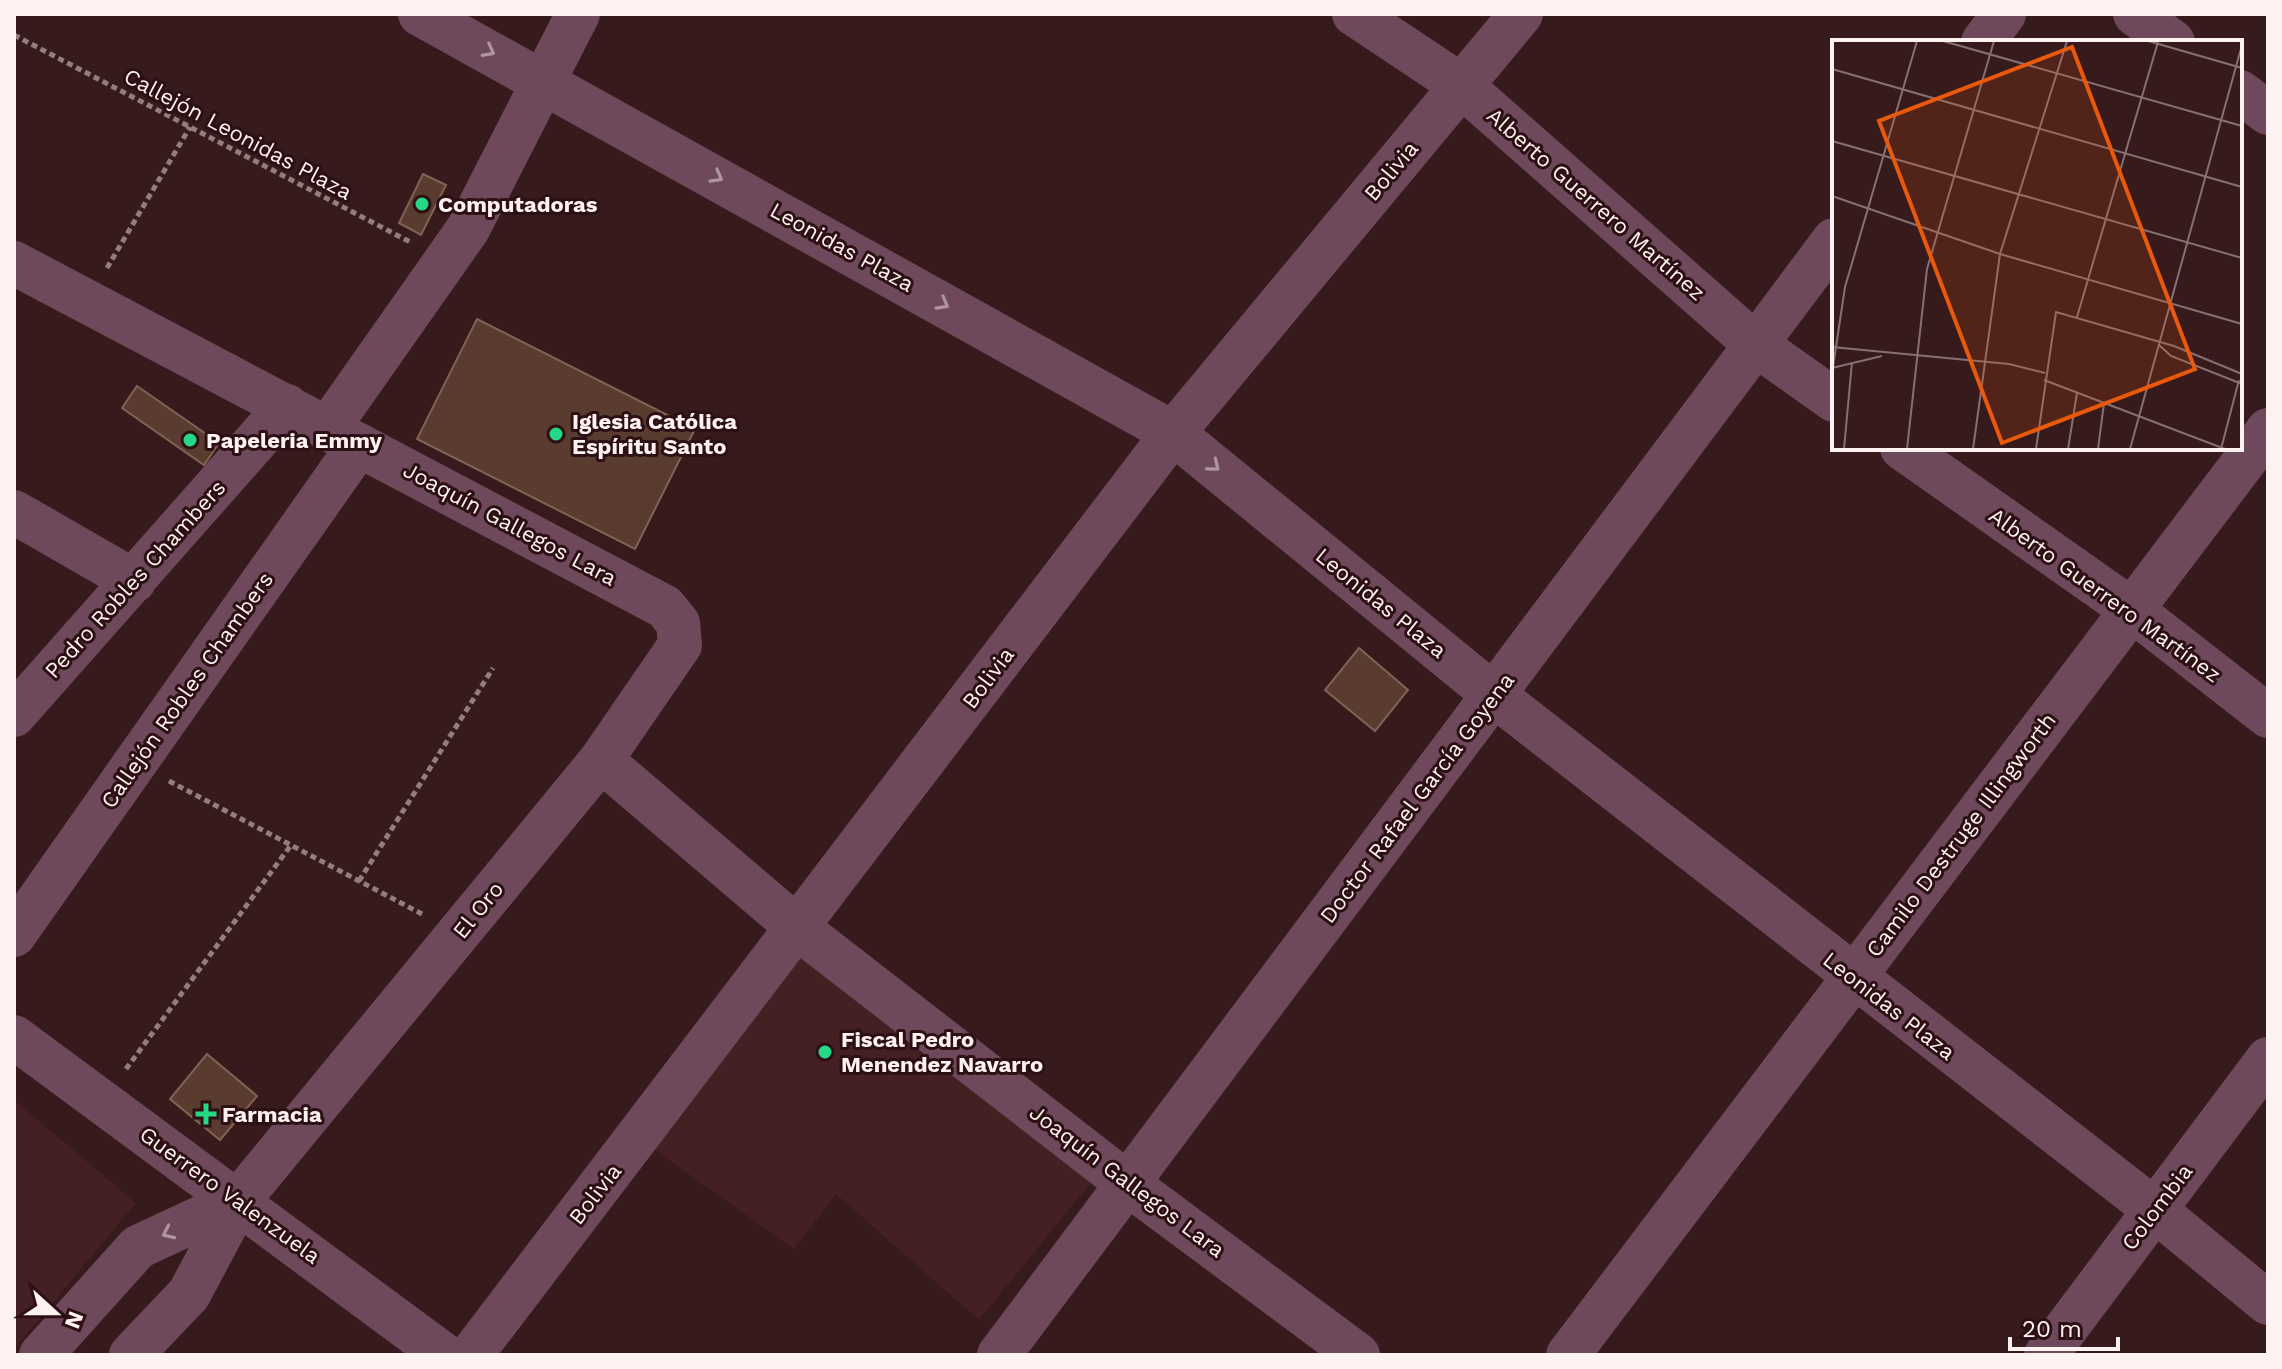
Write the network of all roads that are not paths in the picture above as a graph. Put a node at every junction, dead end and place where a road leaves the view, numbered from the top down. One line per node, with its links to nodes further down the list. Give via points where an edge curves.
1 (420, 14): 9 (street, Leonidas Plaza, one-way to 9)
2 (578, 14): 9 (street)
3 (1354, 14): 10 (street, Alberto Guerrero Martínez)
4 (1521, 14): 10 (street, Bolivia)
5 (2004, 14): 7 (street)
6 (2135, 14): 8 (street)
7 (1984, 40)
8 (2170, 40)
9 (545, 80): 19 (street, Leonidas Plaza, one-way to 19); 20 (street, via 448,262)
10 (1462, 86): 15 (street, Alberto Guerrero Martínez); 19 (street, Bolivia)
11 (2242, 94): 12 (street)
12 (2268, 113)
13 (1832, 243): 15 (street, Doctor Rafael García Goyena)
14 (14, 263): 17 (street, Joaquín Gallegos Lara)
15 (1755, 344): 16 (street, Alberto Guerrero Martínez); 26 (street, Doctor Rafael García Goyena)
16 (1832, 399)
17 (287, 406): 20 (street, Joaquín Gallegos Lara); 23 (street, Pedro Robles Chambers)
18 (2268, 430): 25 (street, Camilo Destruge Illingworth)
19 (1173, 433): 26 (street, Leonidas Plaza, one-way to 26); 30 (street, Bolivia)
20 (344, 436): 24 (street, Joaquín Gallegos Lara); 31 (street, Callejón Robles Chambers, via 136,763)
21 (1905, 450): 25 (street, Alberto Guerrero Martínez)
22 (14, 512): 23 (street)
23 (134, 581): 27 (street, Pedro Robles Chambers)
24 (665, 607): 29 (street, El Oro, via 678,623 680,645)
25 (2132, 610): 28 (street, Alberto Guerrero Martínez); 32 (street, Camilo Destruge Illingworth)
26 (1494, 695): 32 (street, Leonidas Plaza); 35 (street, Doctor Rafael García Goyena)
27 (14, 715)
28 (2268, 716)
29 (601, 760): 30 (street, Joaquín Gallegos Lara); 36 (street, El Oro)
30 (799, 929): 35 (street, Joaquín Gallegos Lara); 42 (street, Bolivia)
31 (14, 935)
32 (1853, 978): 37 (street, Leonidas Plaza); 45 (street, Camilo Destruge Illingworth)
33 (14, 1037): 36 (street, Guerrero Valenzuela)
34 (2268, 1059): 37 (street, Colombia)
35 (1128, 1184): 43 (street, Doctor Rafael García Goyena); 44 (street, Joaquín Gallegos Lara)
36 (239, 1200): 39 (street, El Oro, one-way to 39, via 138,1247); 40 (street, El Oro, via 189,1294); 41 (street, Guerrero Valenzuela)
37 (2155, 1210): 38 (street, Leonidas Plaza); 46 (street, Colombia)
38 (2268, 1303)
39 (41, 1355)
40 (131, 1355)
41 (444, 1355)
42 (471, 1355)
43 (999, 1355)
44 (1358, 1355)
45 (1568, 1355)
46 (2046, 1355)

